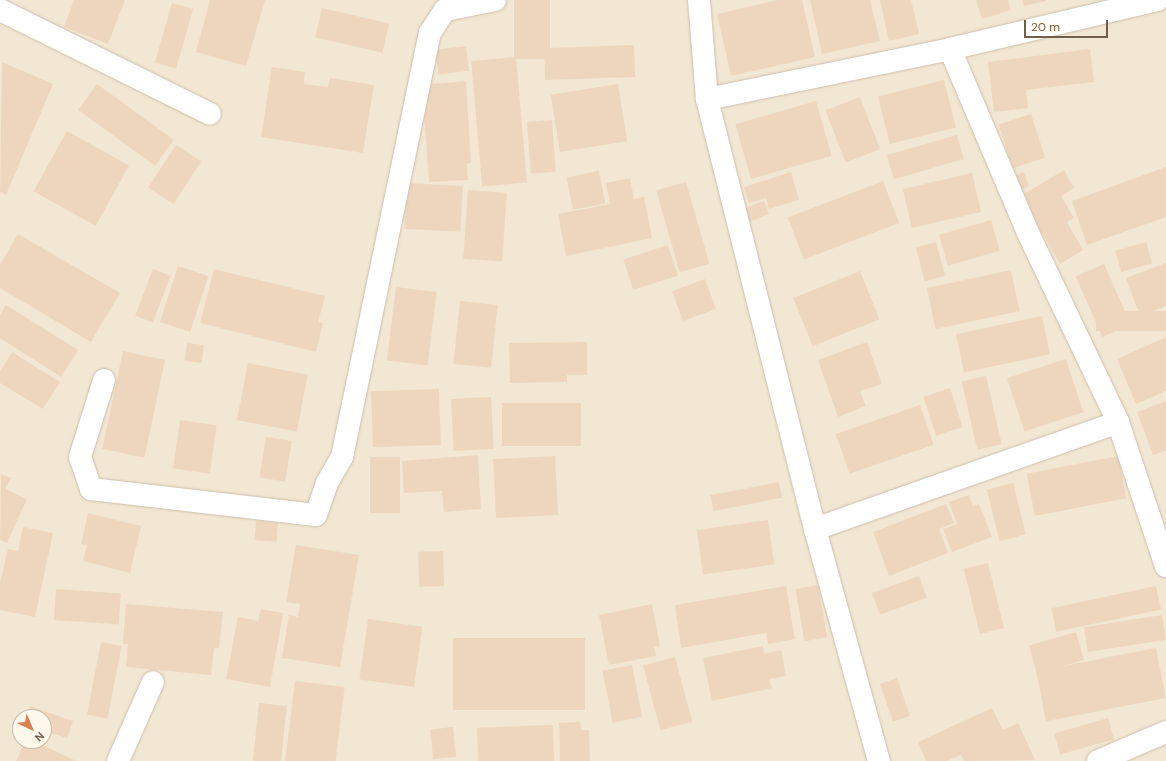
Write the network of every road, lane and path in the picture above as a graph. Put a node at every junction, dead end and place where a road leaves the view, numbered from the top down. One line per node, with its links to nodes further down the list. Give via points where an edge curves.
1 (495, 0): 8 (street, via 445,10 430,33 342,457 327,483 316,515 91,489 80,457)
2 (699, 0): 6 (street)
3 (1157, 0): 5 (street)
4 (0, 10): 7 (street)
5 (950, 49): 6 (street); 9 (street, via 1028,233)
6 (707, 99): 10 (street)
7 (210, 114)
8 (104, 380)
9 (1118, 422): 10 (street); 11 (street)
10 (815, 529): 15 (street)
11 (1166, 566)
12 (153, 682): 14 (street)
13 (1166, 732): 16 (street)
14 (118, 761)
15 (880, 761)
16 (1098, 761)

